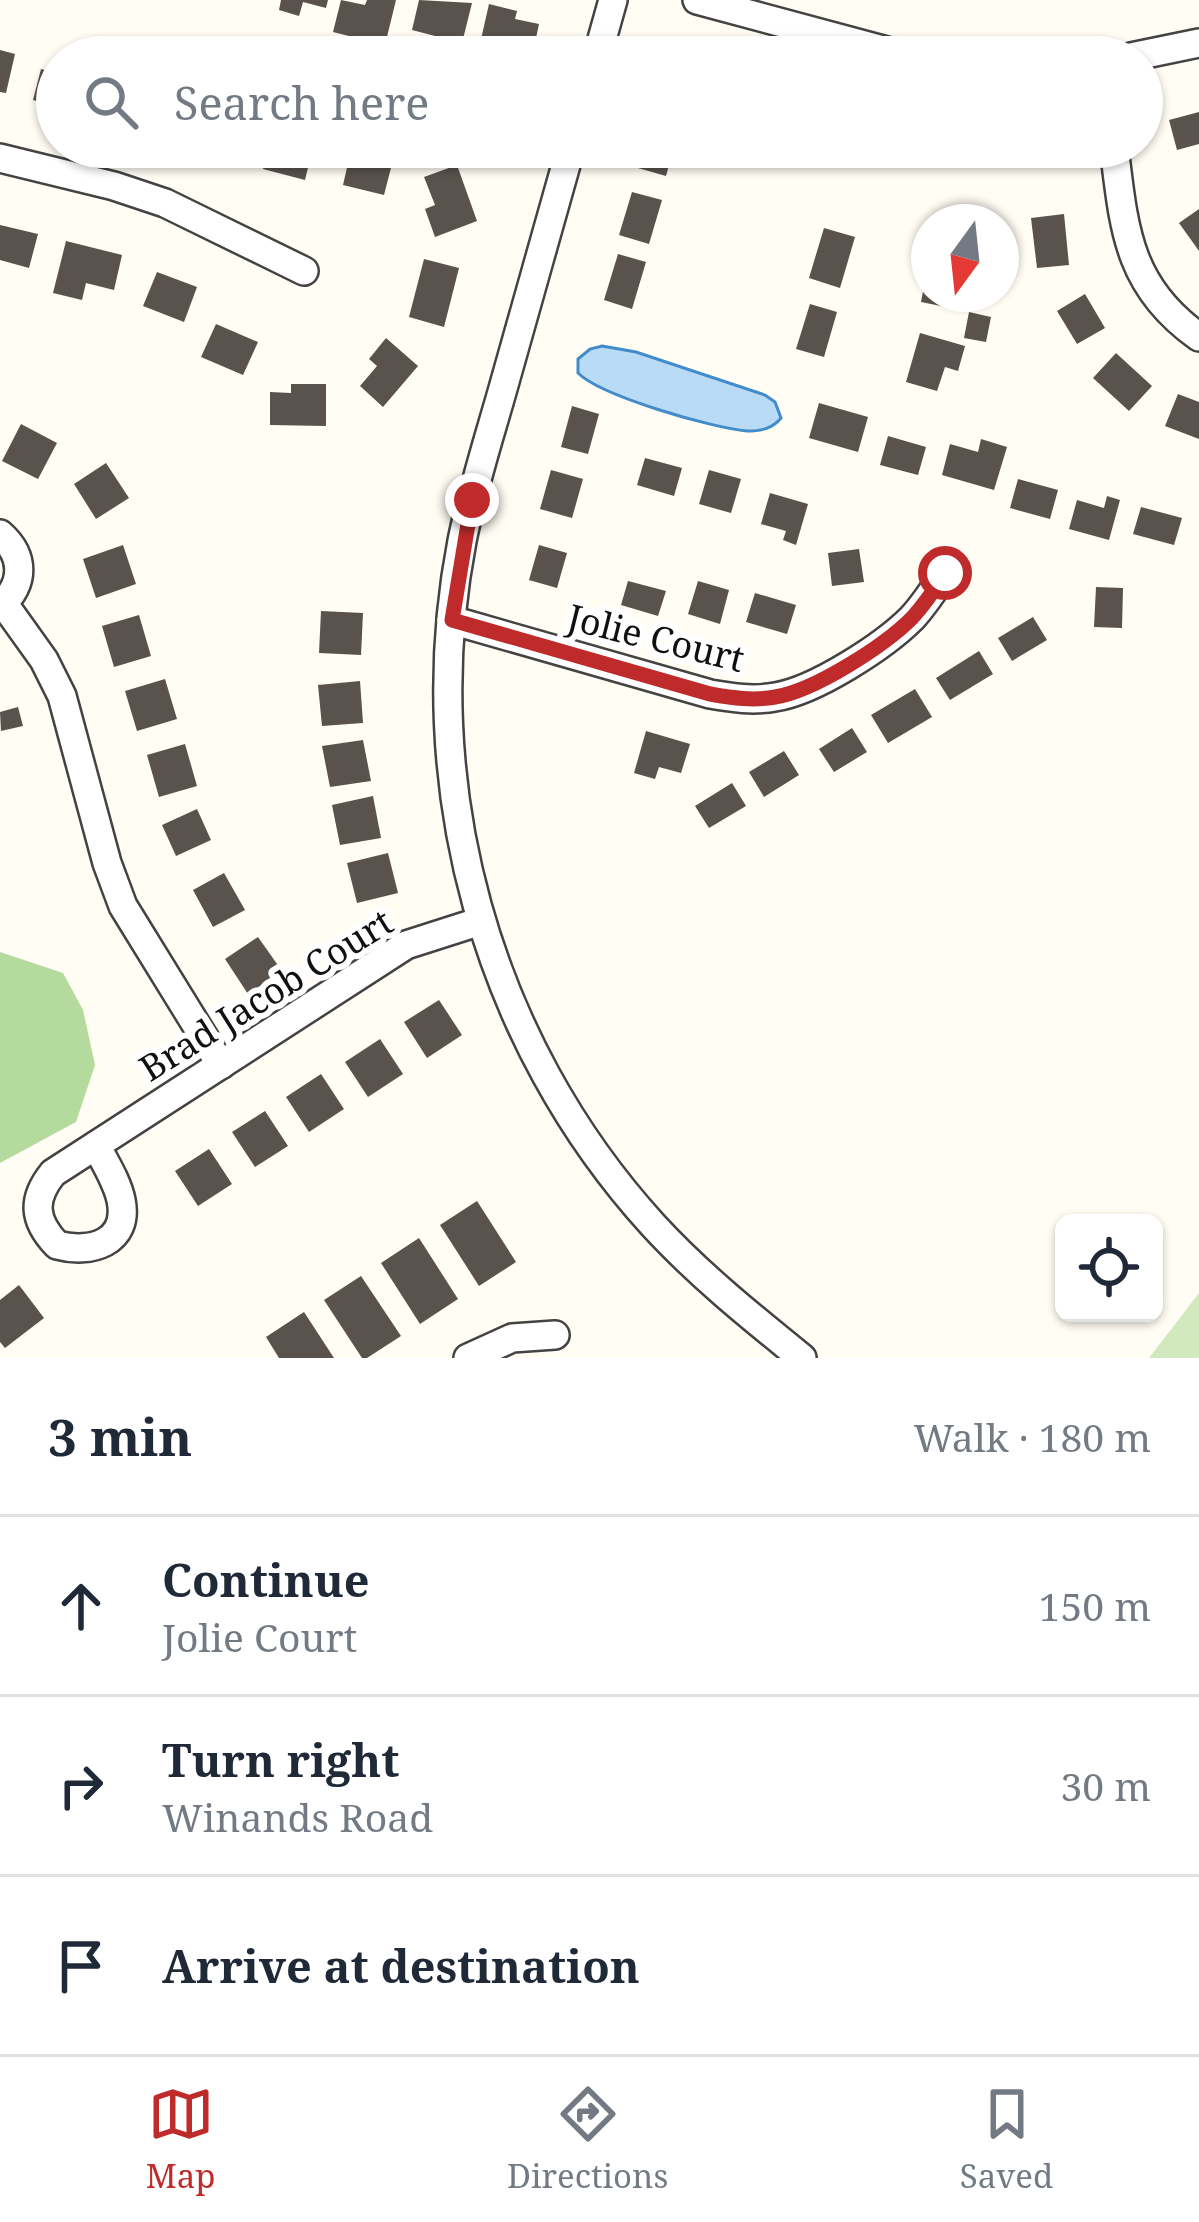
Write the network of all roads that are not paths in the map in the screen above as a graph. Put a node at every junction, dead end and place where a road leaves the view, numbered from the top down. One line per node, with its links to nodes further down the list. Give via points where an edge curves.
1 (613, 0): 3 (street)
2 (697, 0): 4 (street)
3 (603, 36)
4 (831, 36)
5 (1199, 43): 6 (street)
6 (1163, 50)
7 (0, 158): 8 (street)
8 (36, 167)
9 (41, 168): 12 (street, via 165,203)
10 (565, 168): 17 (street, via 472,500)
11 (1117, 168): 13 (street, via 1125,234 1150,293)
12 (304, 271)
13 (1199, 337)
14 (0, 534): 16 (street, via 13,546 20,576)
15 (945, 573): 17 (street, Jolie Court, via 885,640 780,697 710,694)
16 (2, 605): 19 (street, via 62,696 123,906)
17 (452, 620): 18 (street, via 449,755)
18 (481, 921): 19 (street, Brad Jacob Court, via 406,946); 23 (street, via 544,1073 611,1175 687,1261)
19 (221, 1065): 20 (street, Brad Jacob Court)
20 (96, 1145)
21 (555, 1335): 22 (street, via 512,1338)
22 (468, 1358)
23 (802, 1358)

